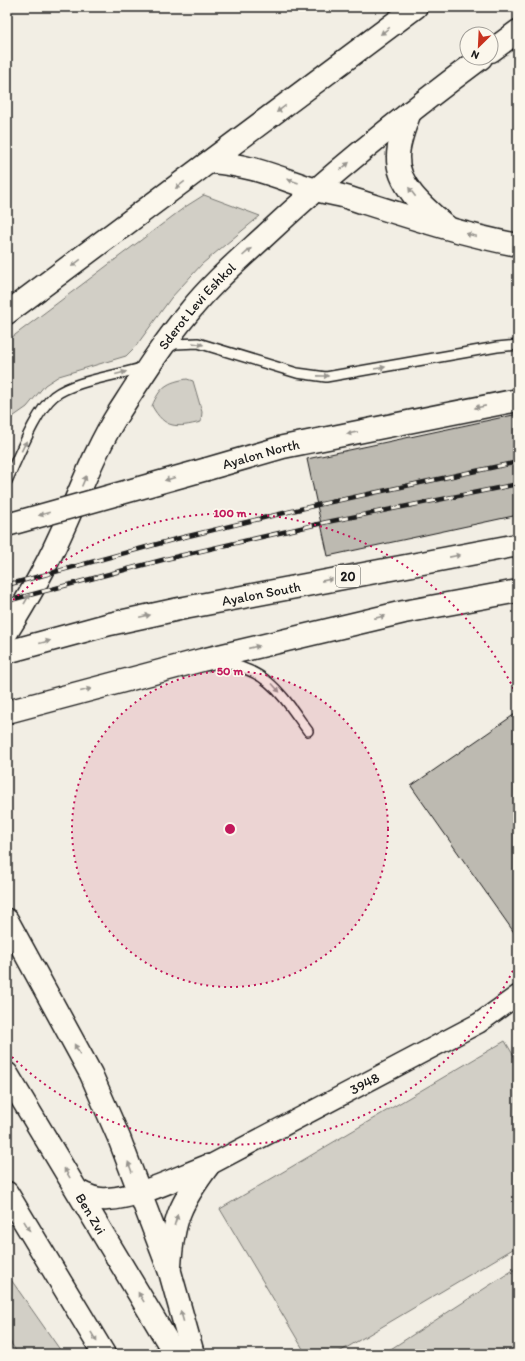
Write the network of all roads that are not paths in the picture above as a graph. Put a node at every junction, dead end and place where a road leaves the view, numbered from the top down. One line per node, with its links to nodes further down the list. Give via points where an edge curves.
1 (416, 7): 6 (main road, one-way to 6)
2 (518, 31): 3 (main road)
3 (499, 45)
4 (470, 66): 5 (main road, Sderot Levi Eshkol)
5 (410, 112): 7 (main road, Sderot Levi Eshkol, one-way to 5); 8 (main road, one-way to 5, via 412,194 399,170 399,146)
6 (211, 162): 7 (main road, one-way to 6, via 260,170); 10 (main road, one-way to 10)
7 (316, 190): 8 (main road); 12 (main road, Sderot Levi Eshkol, one-way to 7, via 188,312 211,287)
8 (450, 230): 9 (main road, one-way to 8)
9 (518, 245)
10 (7, 313)
11 (518, 345): 12 (lane, one-way to 11, via 175,344 198,343 297,373 326,376)
12 (155, 358): 14 (lane, one-way to 12, via 39,415 55,396); 18 (main road, Sderot Levi Eshkol, one-way to 12, via 57,544 106,433)
13 (518, 400): 15 (main road, Ayalon North, one-way to 15, bridge, via 283,447)
14 (7, 481)
15 (7, 525)
16 (518, 545): 19 (main road, Ayalon South / 20, one-way to 16, via 110,624 179,609)
17 (518, 591): 20 (main road, one-way to 17, via 404,612)
18 (7, 632)
19 (7, 652)
20 (202, 660): 21 (main road, one-way to 20); 22 (lane, one-way to 22, via 236,665 260,675 278,690)
21 (9, 714)
22 (308, 731)
23 (7, 920): 29 (main road, one-way to 23, via 91,1074)
24 (518, 995): 26 (street, 3948, via 479,1023)
25 (7, 1074): 27 (main road, Ben Zvi, one-way to 25)
26 (208, 1166): 29 (main road); 30 (main road, one-way to 26, via 176,1218 189,1191)
27 (78, 1191): 29 (main road, via 96,1199); 32 (main road, Ben Zvi, one-way to 27)
28 (7, 1192): 31 (main road, one-way to 31)
29 (139, 1192): 30 (main road)
30 (170, 1272): 33 (main road, one-way to 30)
31 (104, 1354)
32 (175, 1354)
33 (192, 1354)

